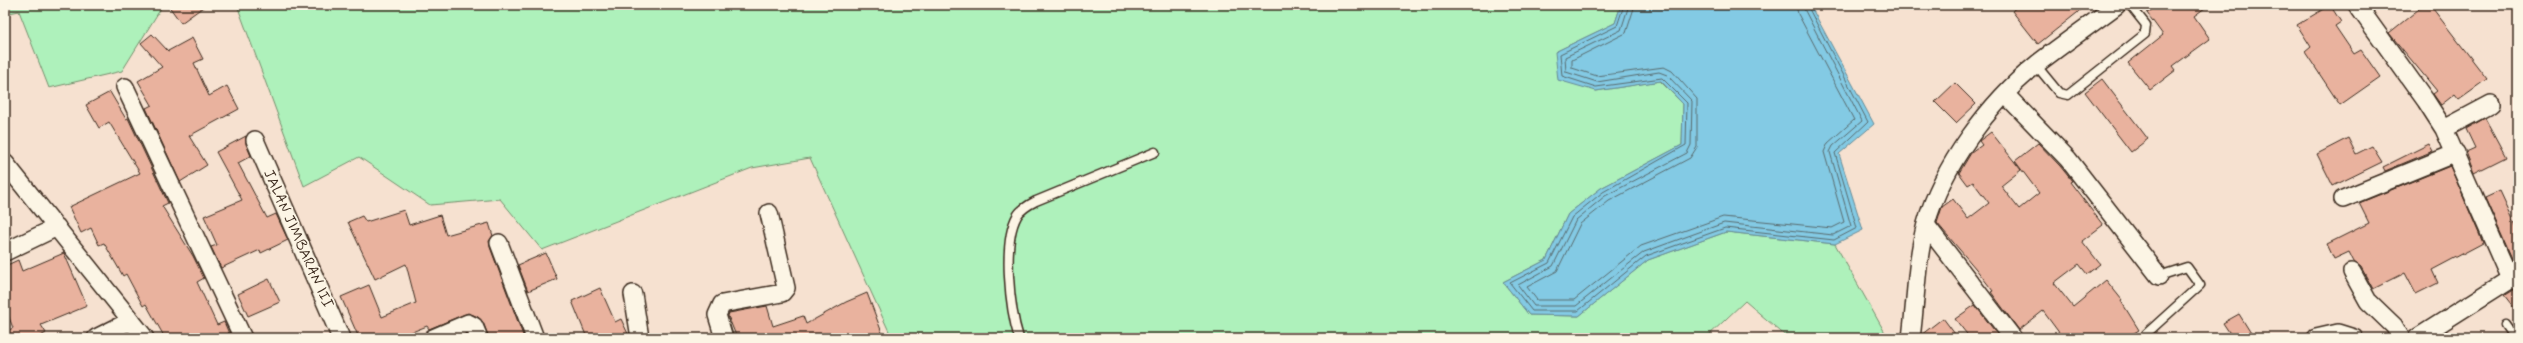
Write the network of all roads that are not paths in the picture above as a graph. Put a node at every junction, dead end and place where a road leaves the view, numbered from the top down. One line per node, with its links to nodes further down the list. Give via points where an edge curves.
1 (2117, 5): 4 (street)
2 (2130, 5): 4 (lane, via 2146,25 2145,34 2068,95 2059,93)
3 (2357, 5): 8 (street)
4 (2036, 65): 6 (street)
5 (125, 88): 28 (street)
6 (2005, 94): 15 (street, via 1956,157 1937,192); 20 (street, via 2068,159)
7 (2491, 104): 8 (street)
8 (2444, 129): 11 (street)
9 (255, 140): 25 (street, JALAN JIMBARAN III)
10 (1154, 152): 34 (lane, via 1022,209 1012,231 1009,286 1012,314)
11 (2456, 153): 13 (street); 21 (street)
12 (5, 163): 16 (street)
13 (2343, 199)
14 (768, 213): 33 (street, via 786,288 782,293 722,304 717,314)
15 (1926, 225): 35 (street, via 1919,264); 36 (street)
16 (57, 226): 18 (street); 23 (street)
17 (499, 243): 31 (street)
18 (5, 252)
19 (2352, 272): 40 (street, via 2368,301 2394,326)
20 (2159, 276): 37 (lane, via 2187,267 2200,285 2146,334)
21 (2514, 277): 41 (street)
22 (633, 294): 32 (street)
23 (130, 321): 26 (street); 27 (street)
24 (2505, 325): 42 (lane)
25 (336, 336)
26 (96, 338)
27 (145, 338)
28 (243, 338)
29 (433, 338): 30 (street, via 468,323 474,326)
30 (479, 338)
31 (535, 338)
32 (640, 338)
33 (724, 338)
34 (1019, 338)
35 (1912, 338)
36 (2013, 338)
37 (2146, 338)
38 (2316, 338): 39 (street, via 2338,333)
39 (2354, 338)
40 (2401, 338)
41 (2416, 338)
42 (2514, 338)

